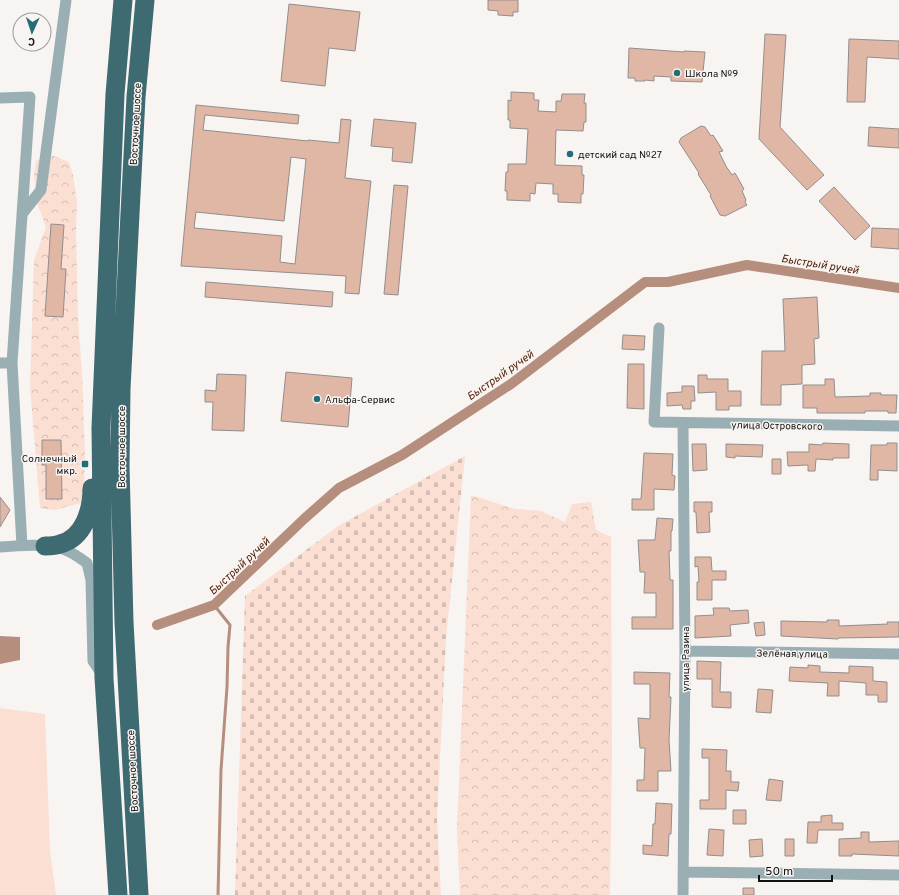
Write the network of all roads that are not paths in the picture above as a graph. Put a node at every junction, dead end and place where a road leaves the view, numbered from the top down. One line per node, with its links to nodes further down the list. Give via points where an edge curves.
1 (66, 0): 5 (street, via 41,190)
2 (123, 0): 11 (highway, Восточное шоссе, via 115,94)
3 (145, 0): 21 (highway, Восточное шоссе, via 136,97 120,466 124,622)
4 (0, 98): 5 (street, via 30,97)
5 (22, 214): 8 (street)
6 (659, 328): 9 (street, улица Островского, via 654,422)
7 (0, 363): 8 (street)
8 (12, 363): 12 (street)
9 (684, 424): 10 (street, улица Островского); 15 (street, улица Разина)
10 (899, 426)
11 (101, 428): 13 (highway, via 96,444 89,515 74,537 61,544); 17 (highway, Восточное шоссе)
12 (22, 546): 13 (street); 14 (street)
13 (44, 546): 17 (street, via 62,549 87,563 91,580 93,661)
14 (0, 547)
15 (685, 651): 16 (street, Зелёная улица); 18 (street, улица Разина)
16 (899, 654)
17 (104, 678): 20 (highway, Восточное шоссе)
18 (684, 872): 19 (street); 22 (street, улица Разина)
19 (899, 875)
20 (118, 895)
21 (139, 895)
22 (683, 895)

